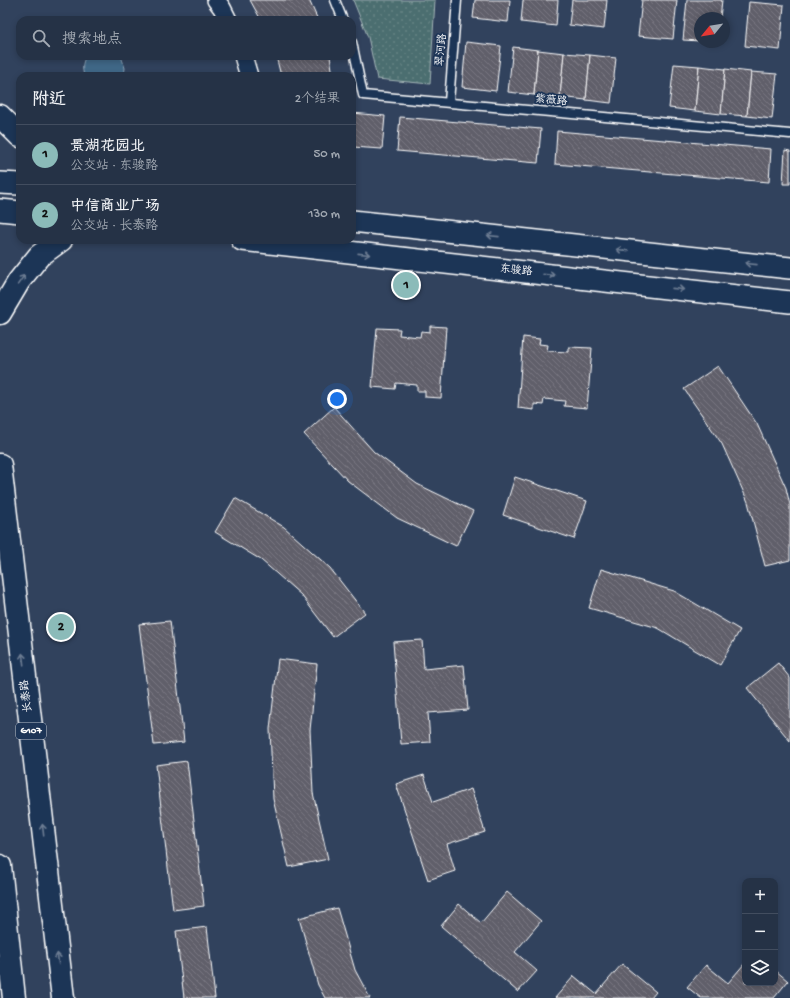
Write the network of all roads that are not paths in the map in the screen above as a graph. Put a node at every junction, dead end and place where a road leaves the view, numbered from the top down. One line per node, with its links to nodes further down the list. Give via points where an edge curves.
1 (216, 0): 4 (street)
2 (335, 0): 5 (lane)
3 (457, 0): 9 (lane, 翠河路)
4 (226, 16)
5 (341, 16)
6 (244, 60): 8 (street)
7 (356, 60): 9 (lane, 紫薇路, via 363,95)
8 (248, 72)
9 (449, 102): 12 (lane, 紫薇路)
10 (0, 116): 11 (highway)
11 (16, 132)
12 (790, 134)
13 (0, 183): 14 (street)
14 (16, 184)
15 (0, 210): 16 (street)
16 (16, 212)
17 (356, 221): 20 (street, one-way to 17)
18 (56, 244): 22 (highway, one-way to 18, via 19,281 39,256)
19 (277, 244): 21 (street, 东骏路, one-way to 21)
20 (790, 268)
21 (790, 302)
22 (0, 313)
23 (0, 465): 26 (highway, 长泰路 / G107, one-way to 23)
24 (0, 866): 25 (highway)
25 (14, 998)
26 (63, 998)

